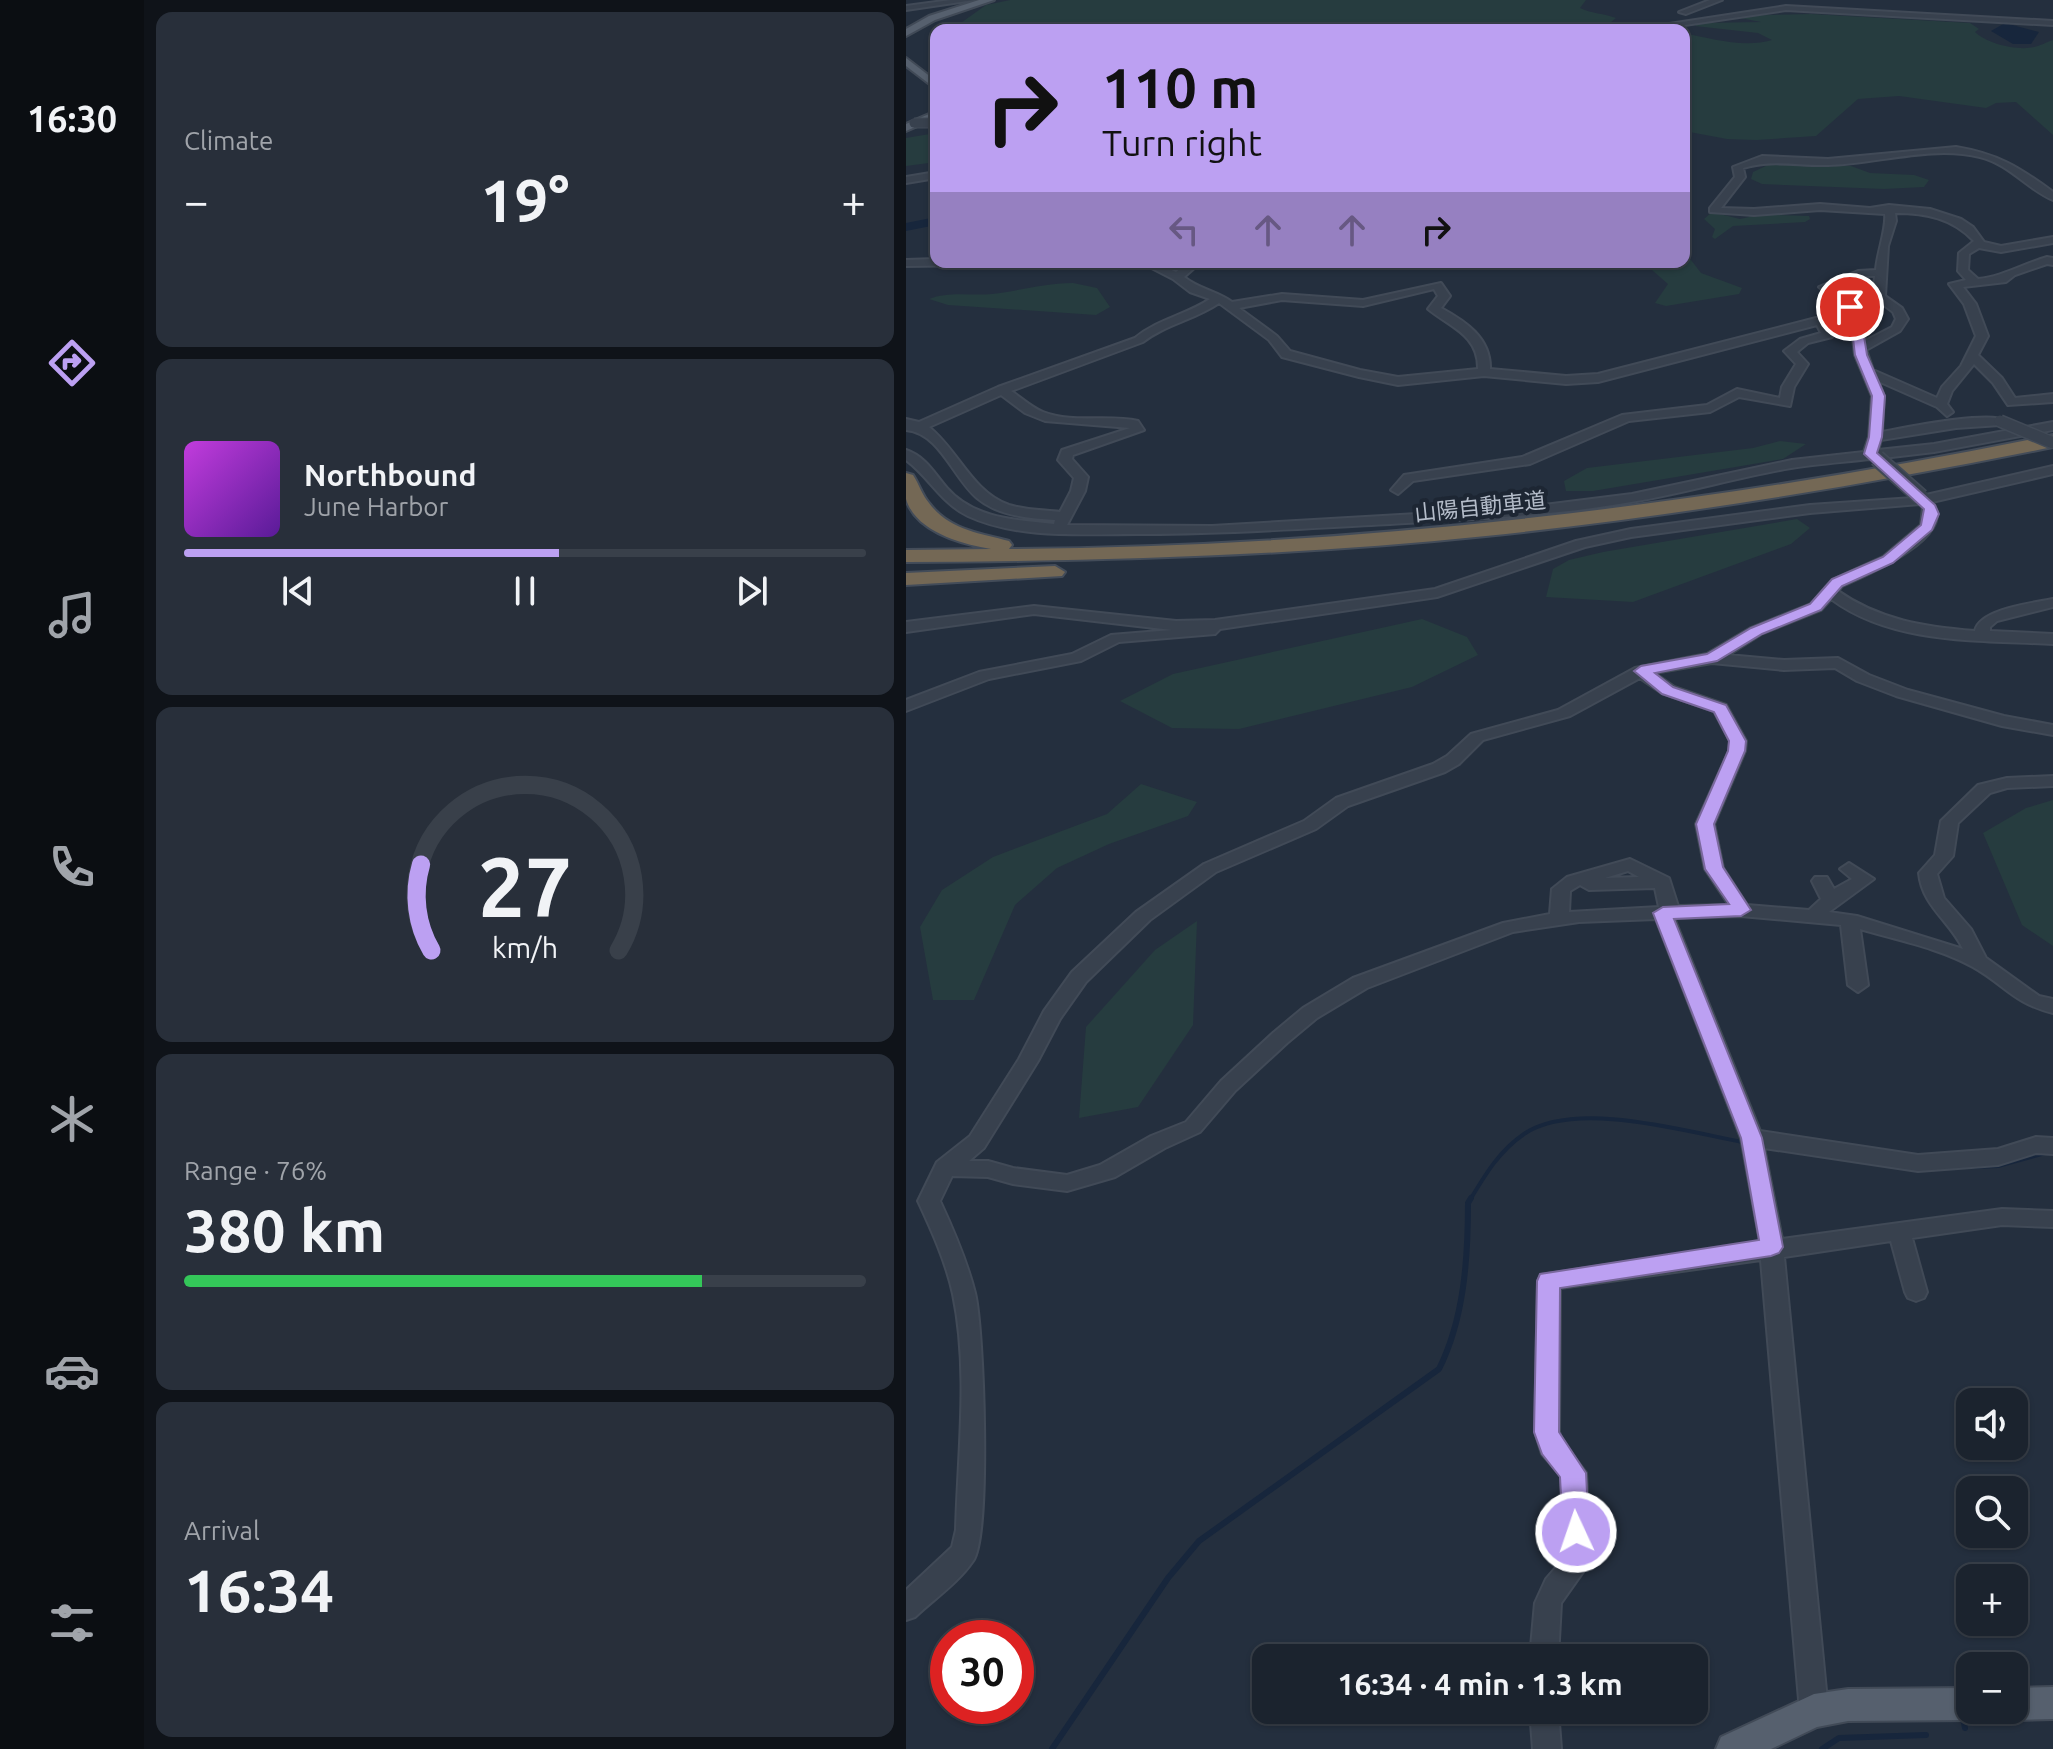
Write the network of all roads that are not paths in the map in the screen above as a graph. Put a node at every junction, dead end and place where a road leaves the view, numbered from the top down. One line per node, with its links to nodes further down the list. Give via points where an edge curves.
1 (1718, 0): 4 (street)
2 (977, 1): 3 (street); 7 (main road)
3 (906, 8)
4 (1666, 22): 5 (street, via 1786,8); 6 (street)
5 (2053, 23)
6 (1658, 24)
7 (906, 33)
8 (906, 61): 9 (main road)
9 (930, 81)
10 (930, 121): 11 (main road)
11 (909, 124)
12 (930, 176): 13 (street)
13 (906, 180)
14 (2053, 197): 15 (street, via 1999,160 1936,150 1828,162 1754,159 1738,167 1740,177 1714,210)
15 (1889, 208): 17 (street, via 1935,212 1977,237); 23 (street)
16 (2053, 240): 17 (street, via 2001,249)
17 (1977, 244): 25 (street, via 1964,253 1963,271)
18 (930, 262): 20 (street)
19 (2053, 262): 25 (street, via 2002,280)
20 (906, 263)
21 (1158, 268): 24 (street)
22 (1188, 268): 24 (street)
23 (1881, 273): 27 (street, via 1862,273 1825,287 1844,299); 28 (street, via 1879,297 1902,319 1896,329)
24 (1177, 277): 26 (street)
25 (1973, 280): 29 (street, via 1955,284 1970,304 1982,336)
26 (1224, 302): 30 (street, via 1286,354 1405,381); 30 (street, via 1282,297 1363,303 1437,285 1444,296 1434,309 1466,327 1482,354); 32 (street, via 1155,327 1139,340)
27 (1848, 314): 28 (street, via 1858,330); 30 (street, via 1598,378); 45 (street, via 1823,325 1828,335 1792,347 1802,364 1788,387 1786,403 1737,393 1710,408 1626,418 1525,461 1409,478)
28 (1860, 349): 31 (street)
29 (1972, 356): 33 (street, via 2012,402); 34 (street)
30 (1484, 372)
31 (1870, 373): 34 (street); 38 (street, via 1878,396)
32 (1002, 390): 36 (street); 47 (street, via 1046,418 1117,420 1138,430 1067,453 1065,460 1081,477 1080,491)
33 (2053, 398)
34 (1941, 404): 35 (street)
35 (1956, 424): 38 (street); 39 (street, bridge, via 2000,421)
36 (910, 425): 47 (street, via 944,448 975,491 993,504)
37 (2053, 426): 42 (street)
38 (1875, 437): 42 (street)
39 (2053, 442): 48 (highway, 山陽自動車道, via 1681,508 1424,536)
40 (2053, 451): 49 (highway, 山陽自動車道, via 1895,485 1687,517)
41 (906, 454): 47 (street, via 929,471 943,492 973,513 1003,523)
42 (1874, 456): 46 (street, bridge); 47 (street, via 1792,464 1632,498 1521,512 1212,530)
43 (2053, 470): 46 (street)
44 (906, 479): 48 (highway, via 923,513 969,538 1032,549)
45 (1398, 490)
46 (1922, 498): 53 (street, via 1932,514 1927,527 1888,560); 55 (street, via 1631,533 1581,544 1437,593)
47 (1061, 522)
48 (1147, 552): 50 (highway, 山陽自動車道)
49 (1310, 553): 51 (highway, 山陽自動車道); 52 (highway)
50 (906, 556)
51 (906, 566)
52 (906, 579)
53 (1829, 591): 57 (street, via 1860,612 1901,624); 59 (street, via 1816,607 1756,631)
54 (2053, 603): 57 (street, via 1992,618)
55 (1215, 625): 56 (street, via 1176,626 1034,610); 61 (street, via 1197,633 1116,638 1076,658 985,675)
56 (906, 627)
57 (1982, 634): 58 (street)
58 (2053, 639)
59 (1712, 658): 60 (street); 62 (street, via 1784,665 1838,663 1917,697)
60 (1641, 671): 67 (street, via 1668,690 1720,708 1738,741 1705,824 1714,869); 77 (street, via 1564,713 1477,737 1439,768 1342,802 1310,825 1189,880 1079,977 977,1142)
61 (906, 706)
62 (2053, 730)
63 (2053, 781): 72 (street, via 1984,789 1950,821 1944,856 1928,873 1932,896 1965,934)
64 (1849, 869): 66 (street, via 1865,879)
65 (1821, 881): 66 (street)
66 (1830, 900): 69 (street)
67 (1741, 910): 68 (street); 69 (street)
68 (1666, 913): 70 (street); 70 (street, via 1663,882 1630,865 1561,889); 75 (street)
69 (1814, 916): 71 (street)
70 (1559, 919): 77 (street, via 1510,927 1360,983 1280,1038 1193,1127 1107,1171 1067,1183 988,1169)
71 (1850, 920): 72 (street, via 1928,942 1946,956); 73 (street)
72 (1979, 962): 74 (street, via 2033,1001)
73 (1858, 985)
74 (2053, 1006)
75 (1753, 1143): 76 (street, via 1918,1163 1998,1157 2036,1145); 80 (street)
76 (2053, 1146)
77 (945, 1168): 82 (street, via 929,1201 964,1294 972,1356 969,1530 964,1553)
78 (2053, 1219): 79 (street, via 2002,1217)
79 (1899, 1230): 80 (street); 81 (street)
80 (1771, 1247): 83 (street, via 1549,1281 1547,1432 1551,1446 1573,1473 1576,1532 1572,1569 1548,1603); 87 (street)
81 (1916, 1292)
82 (906, 1608)
83 (1545, 1644)
84 (2053, 1703): 86 (main road)
85 (1956, 1704): 87 (main road, via 1848,1705)
86 (2028, 1704)
87 (1814, 1711): 90 (main road)
88 (1545, 1724): 89 (street)
89 (1547, 1749)
90 (1733, 1749)

